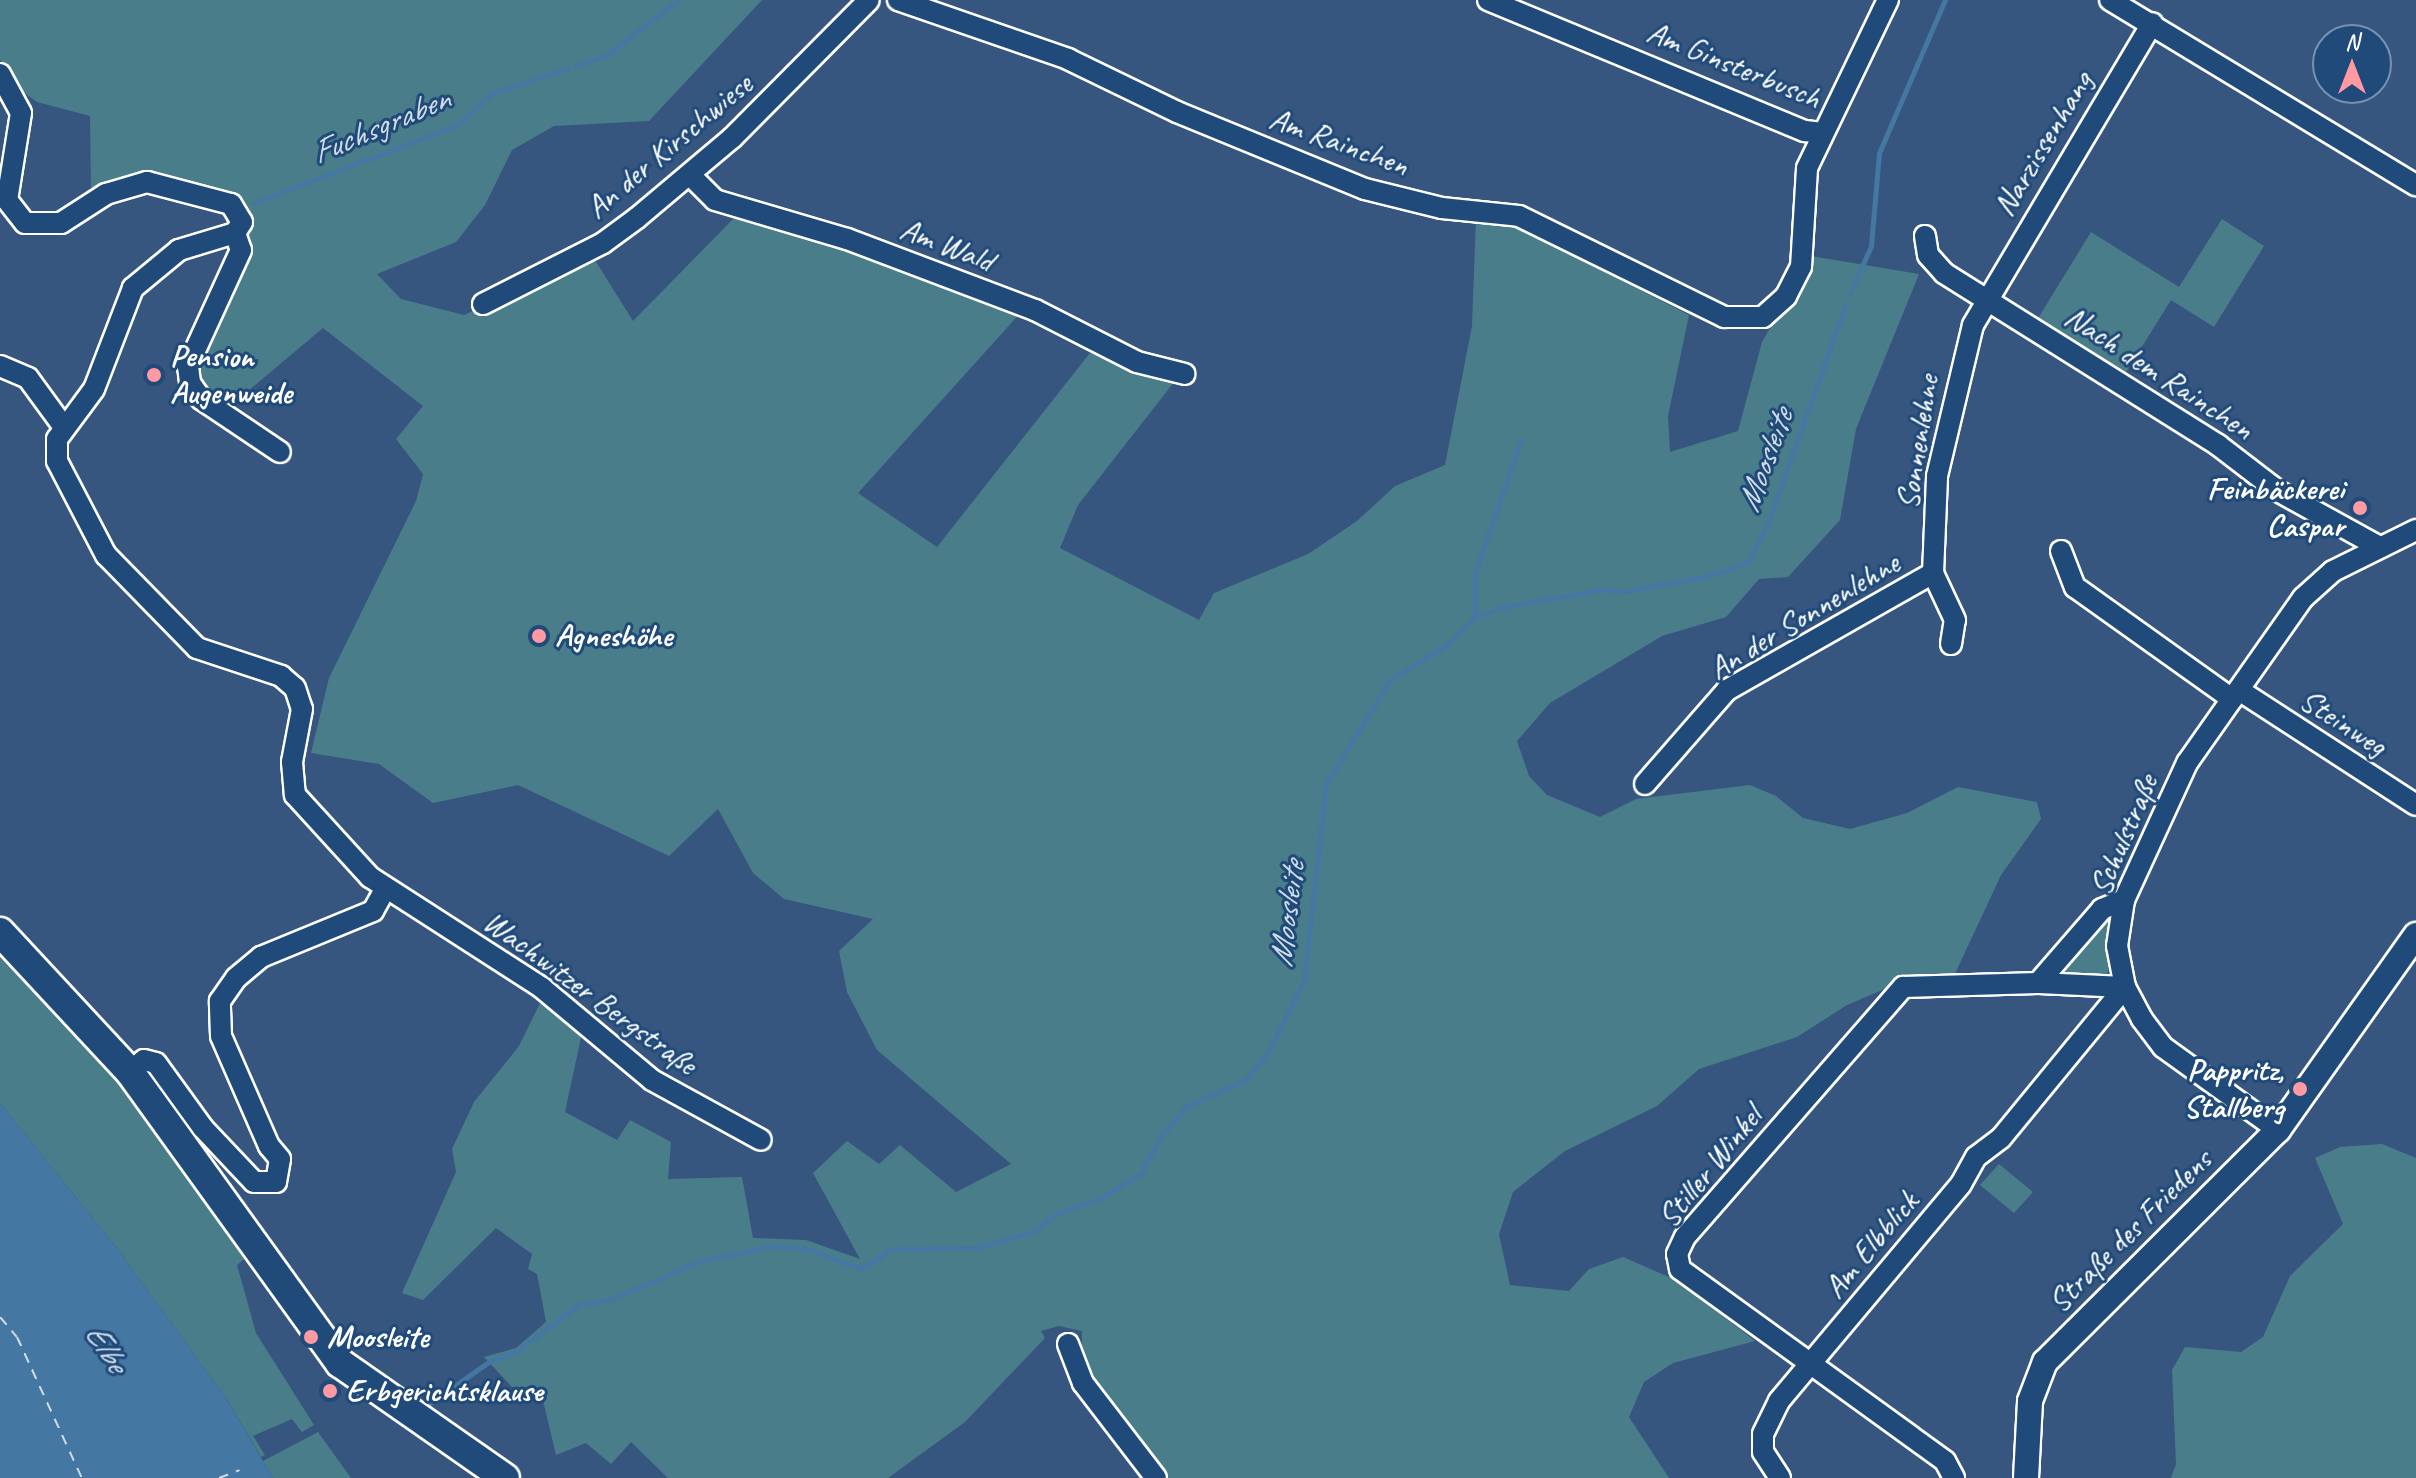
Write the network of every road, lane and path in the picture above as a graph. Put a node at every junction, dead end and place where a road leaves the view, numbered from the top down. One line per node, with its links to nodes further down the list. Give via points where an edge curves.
1 (869, 0): 9 (street, An der Kirschwiese, via 788,85)
2 (898, 0): 8 (street, Am Rainchen, via 1068,59 1177,112 1365,189 1442,208 1519,216 1724,317 1763,317 1786,296 1801,267 1803,184)
3 (1488, 0): 8 (street, Am Ginsterbusch, via 1805,131)
4 (1888, 0): 8 (street)
5 (2110, 0): 6 (street)
6 (2152, 23): 10 (street); 13 (street, Narzissenhang)
7 (0, 74): 11 (street, via 21,113 7,200 25,223 61,223 106,194 147,182 231,204 242,222)
8 (1823, 133)
9 (690, 175): 14 (street, An der Kirschwiese, via 603,243); 16 (street, Am Wald, via 715,200 860,244 1035,310 1137,362)
10 (2416, 185)
11 (235, 233): 17 (street, via 179,250 133,288 94,389); 18 (street, via 241,250 188,366 190,383 201,399)
12 (1925, 236): 13 (street, Nach dem Rainchen, via 1935,265)
13 (1986, 296): 20 (street, Nach dem Rainchen, via 2218,445 2278,491); 22 (street, Sonnenlehne, via 1951,400 1937,476)
14 (483, 304)
15 (0, 366): 17 (street, via 28,378)
16 (1185, 374)
17 (63, 426): 27 (street, Wachwitzer Bergstraße, via 57,461 106,555 197,648 281,676 295,688 302,709 292,762 295,795 333,841)
18 (280, 452)
19 (2416, 530): 20 (street, Schulstraße)
20 (2376, 545): 24 (street, Schulstraße, via 2333,571 2303,598)
21 (2061, 551): 24 (street, via 2075,587)
22 (1933, 573): 23 (street, Sonnenlehne, via 1955,620); 25 (street, An der Sonnenlehne, via 1727,690)
23 (1951, 644)
24 (2236, 694): 26 (street, Steinweg); 28 (street, Schulstraße, via 2187,763)
25 (1645, 784)
26 (2416, 805)
27 (386, 888): 33 (street, via 373,911 261,957 220,1001 221,1036 269,1146 280,1159 276,1182 254,1182 203,1128 156,1063 144,1060); 35 (street, Wachwitzer Bergstraße, via 542,988 652,1080)
28 (2124, 900): 31 (street, via 2102,909); 32 (street, Schulstraße, via 2117,946)
29 (0, 932): 33 (main road)
30 (2416, 935): 34 (street, Straße des Friedens)
31 (2038, 983): 32 (street); 38 (street, Stiller Winkel, via 1903,987 1685,1237 1677,1254 1680,1269)
32 (2125, 987): 34 (street, Schulstraße, via 2163,1047); 37 (street, Am Elbblick, via 2001,1138 1989,1165 1961,1184)
33 (130, 1072): 40 (main road, via 340,1363)
34 (2278, 1130): 44 (street, Straße des Friedens, via 2045,1362 2030,1401)
35 (761, 1140)
36 (1068, 1344): 41 (street, via 1083,1383)
37 (1826, 1345): 38 (street, Am Elbblick); 39 (street, Am Elbblick, via 1834,1358)
38 (1809, 1362): 39 (street); 42 (street, Am Elbblick, via 1769,1415 1763,1434 1763,1452)
39 (1833, 1378): 43 (street, via 1945,1461)
40 (505, 1478)
41 (1156, 1478)
42 (1780, 1478)
43 (1954, 1478)
44 (2026, 1478)

